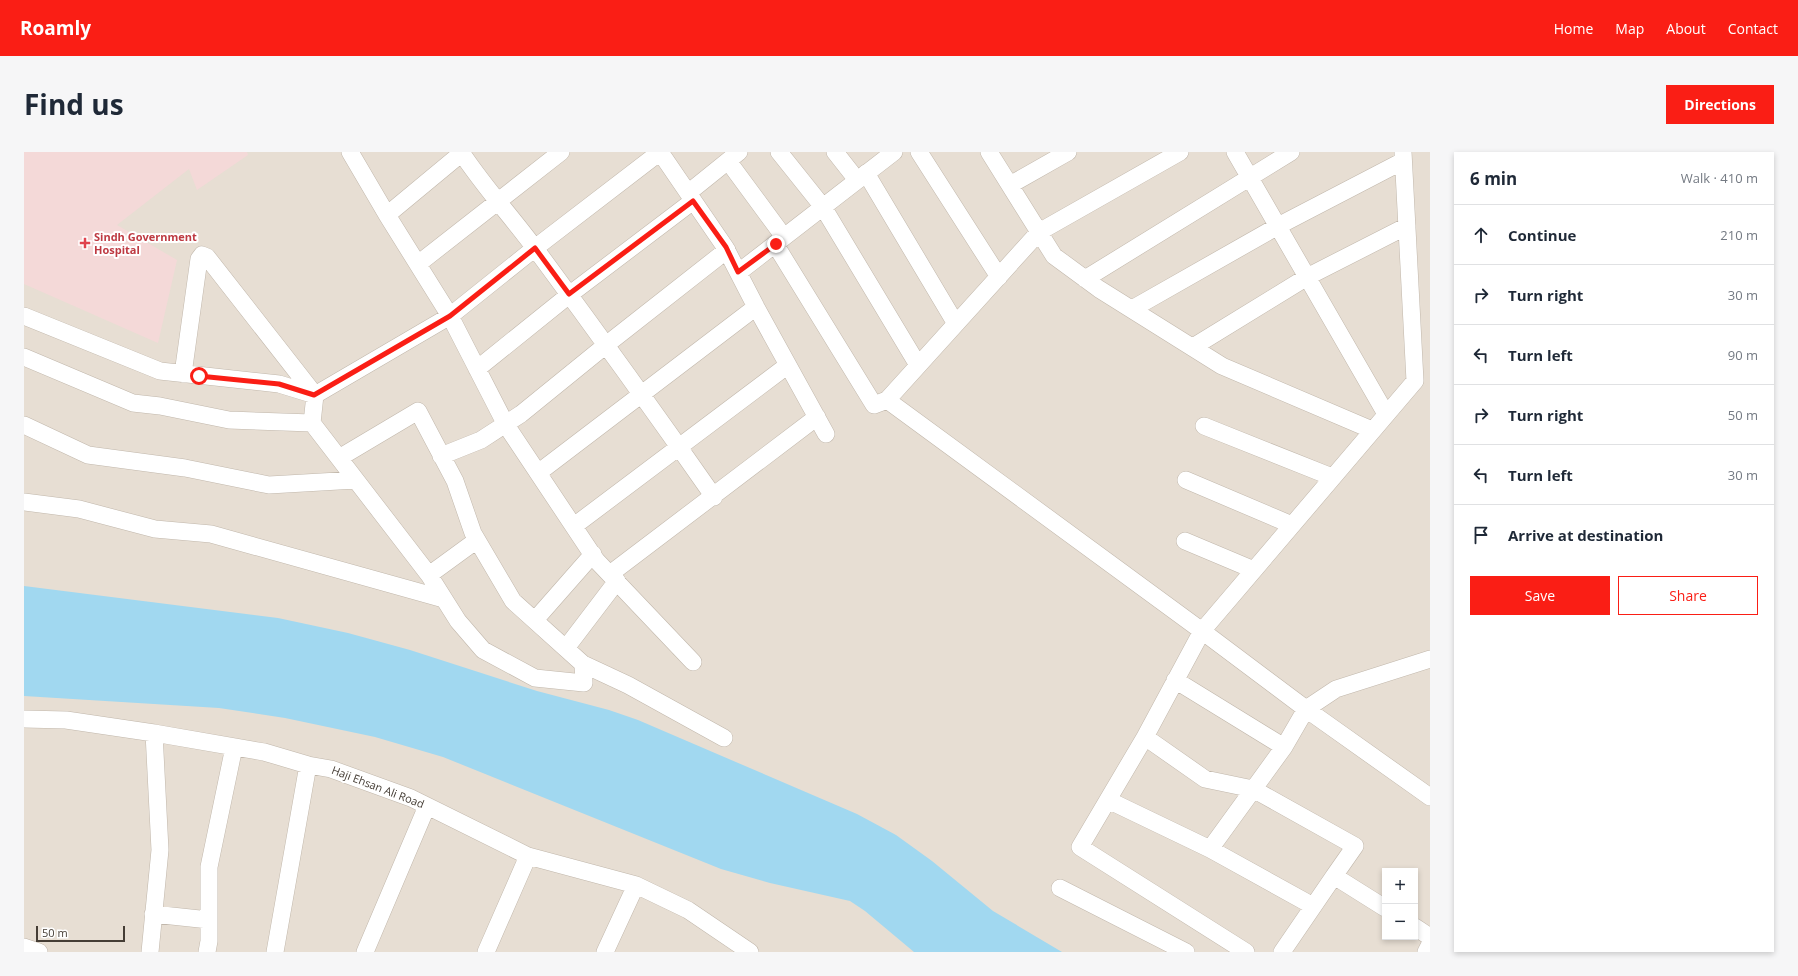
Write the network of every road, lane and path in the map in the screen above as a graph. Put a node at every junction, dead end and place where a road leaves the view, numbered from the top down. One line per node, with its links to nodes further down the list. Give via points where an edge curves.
1 (462, 152): 20 (street); 22 (street)
2 (561, 152): 20 (street)
3 (660, 152): 19 (street); 27 (street)
4 (779, 152): 21 (street)
5 (835, 152): 16 (street)
6 (893, 152): 16 (street)
7 (919, 152): 31 (street)
8 (988, 152): 18 (street)
9 (1068, 152): 18 (street)
10 (1180, 152): 25 (street)
11 (1235, 152): 17 (street)
12 (1291, 152): 17 (street)
13 (355, 154): 22 (street)
14 (734, 156): 19 (street); 26 (street)
15 (1403, 157): 23 (street); 24 (street)
16 (862, 177): 21 (street); 39 (street)
17 (1249, 177): 23 (street); 33 (street)
18 (1010, 185): 25 (street)
19 (690, 197): 28 (street); 34 (street)
20 (497, 202): 27 (street); 29 (street)
21 (823, 207): 26 (street); 44 (street)
22 (387, 215): 29 (street)
23 (1278, 226): 32 (street); 36 (street)
24 (1407, 226): 32 (street); 50 (street, via 1415,380)
25 (1039, 232): 31 (street); 33 (street, via 1054,256)
26 (780, 240): 30 (street); 49 (street, via 874,405)
27 (535, 248): 34 (street); 38 (street)
28 (727, 250): 30 (street); 40 (street)
29 (418, 264): 38 (street)
30 (738, 272): 35 (street)
31 (999, 276): 39 (street)
32 (1307, 277): 41 (street); 50 (street)
33 (1085, 279): 36 (street)
34 (569, 294): 40 (street); 45 (street)
35 (756, 307): 43 (street); 47 (street)
36 (1132, 309): 41 (street)
37 (24, 316): 46 (street, via 160,371)
38 (450, 316): 45 (street); 48 (street)
39 (956, 324): 44 (street)
40 (606, 345): 47 (street); 54 (street)
41 (1192, 347): 56 (street, via 1222,366)
42 (24, 357): 52 (street, via 133,402 229,420)
43 (788, 365): 51 (street); 58 (street)
44 (918, 365): 49 (street)
45 (477, 369): 54 (street)
46 (183, 374): 48 (street, via 279,384); 48 (street, via 199,258 202,255 207,257)
47 (642, 394): 58 (street); 61 (street)
48 (314, 395): 52 (street)
49 (887, 400): 77 (street)
50 (1386, 414): 56 (street)
51 (817, 417): 57 (street); 65 (street)
52 (312, 423): 60 (street)
53 (24, 425): 63 (street, via 88,455 185,468 269,485)
54 (506, 425): 59 (street, via 481,440); 61 (street)
55 (1204, 426): 62 (street)
56 (1372, 430): 62 (street)
57 (826, 434)
58 (678, 446): 65 (street); 68 (street)
59 (441, 456): 60 (street, via 418,410); 69 (street, via 455,481)
60 (339, 458): 63 (street)
61 (538, 473): 68 (street)
62 (1332, 477): 67 (street)
63 (356, 480): 73 (street)
64 (1186, 480): 67 (street)
65 (714, 497): 74 (street)
66 (24, 502): 75 (street, via 79,508 155,529 211,534)
67 (1292, 525): 72 (street)
68 (574, 526): 71 (street)
69 (477, 540): 73 (street); 76 (street, via 513,601)
70 (1185, 541): 72 (street)
71 (593, 554): 74 (street); 76 (street)
72 (1254, 570): 77 (street)
73 (429, 576): 75 (street)
74 (613, 578): 78 (street); 80 (street)
75 (444, 599): 81 (street, via 458,621 483,650 535,678 584,682)
76 (535, 620): 78 (street)
77 (1202, 631): 82 (street); 83 (street)
78 (566, 648): 81 (street)
79 (1430, 659): 83 (street, via 1336,689)
80 (693, 662)
81 (583, 664): 87 (street, via 628,685)
82 (1175, 680): 86 (street); 89 (street)
83 (1306, 709): 89 (street); 92 (street)
84 (24, 719): 85 (street, Haji Ehsan Ali Road, via 66,720)
85 (154, 733): 88 (street, Haji Ehsan Ali Road); 102 (street, via 160,850)
86 (1145, 737): 91 (street, via 1205,779); 93 (street)
87 (724, 738)
88 (234, 747): 90 (street, Haji Ehsan Ali Road, via 264,752); 103 (street, via 209,867)
89 (1284, 747): 91 (street)
90 (308, 765): 94 (street, Haji Ehsan Ali Road, via 331,769); 112 (street)
91 (1253, 789): 95 (street); 97 (street, via 1355,846)
92 (1430, 797)
93 (1108, 800): 95 (street); 118 (street, via 1080,847)
94 (427, 806): 96 (street, Haji Ehsan Ali Road); 113 (street)
95 (1210, 849): 100 (street)
96 (528, 856): 98 (street, Haji Ehsan Ali Road); 114 (street)
97 (1334, 876): 100 (street); 101 (street)
98 (636, 885): 107 (street, Haji Ehsan Ali Road, via 688,910); 115 (street)
99 (1060, 888): 117 (street)
100 (1313, 906): 119 (street)
101 (1382, 906)
102 (153, 914): 103 (street); 110 (street)
103 (209, 920): 111 (street)
104 (1418, 929): 105 (street)
105 (1430, 937)
106 (1430, 944): 120 (street)
107 (732, 946): 116 (street, Haji Ehsan Ali Road)
108 (24, 947): 109 (street)
109 (39, 952)
110 (150, 952)
111 (207, 952)
112 (274, 952)
113 (365, 952)
114 (486, 952)
115 (605, 952)
116 (750, 952)
117 (1186, 952)
118 (1246, 952)
119 (1282, 952)
120 (1426, 952)

